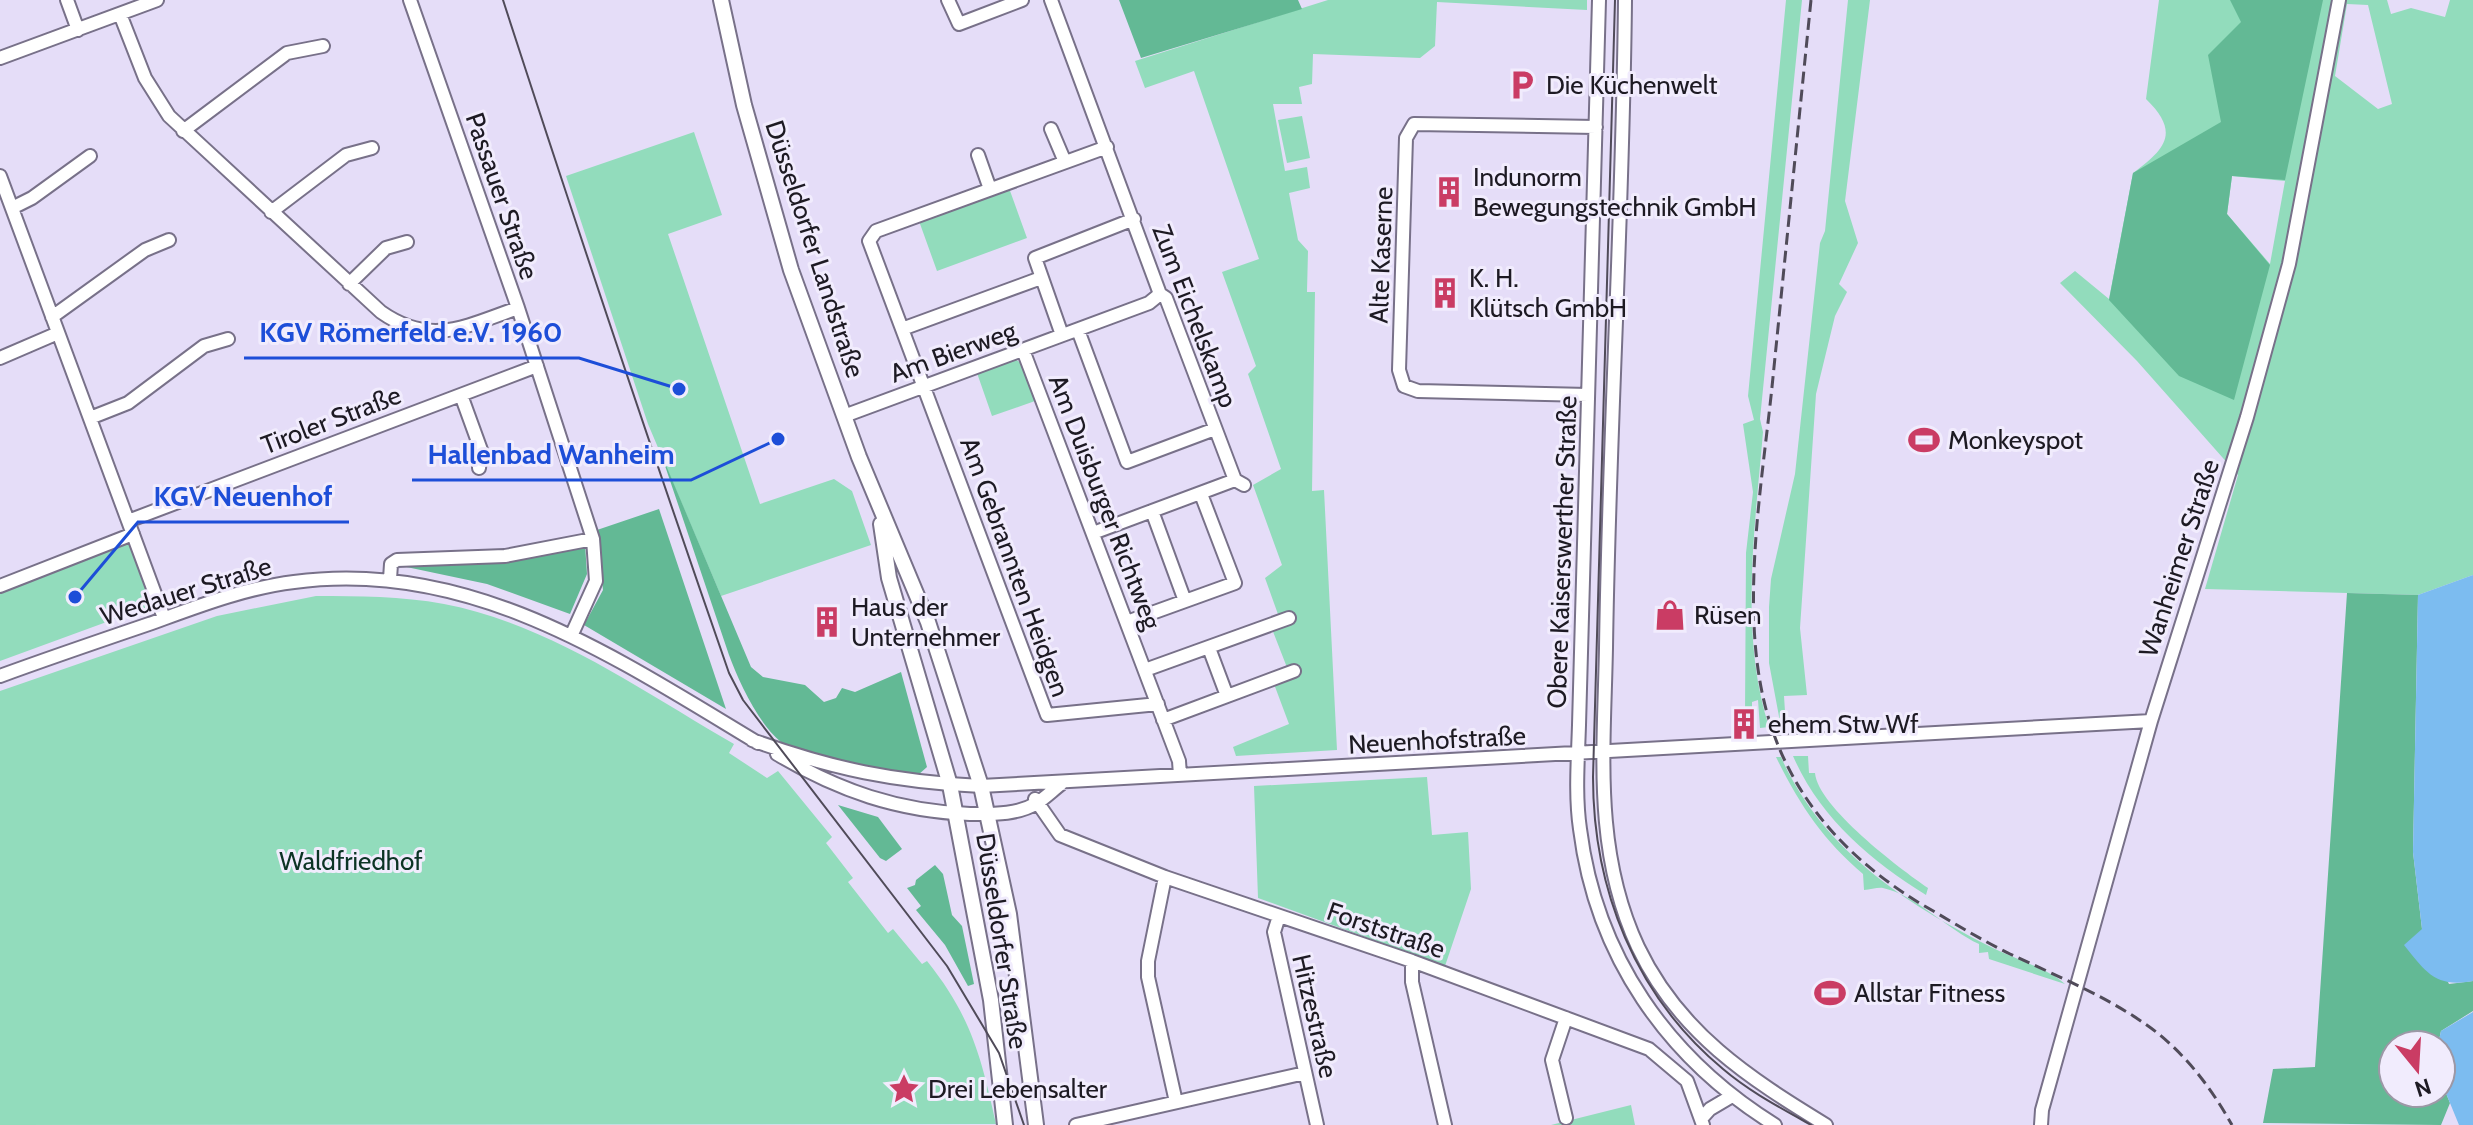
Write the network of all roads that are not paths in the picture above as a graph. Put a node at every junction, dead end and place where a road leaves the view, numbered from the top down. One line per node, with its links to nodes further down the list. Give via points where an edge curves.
1 (67, 0): 12 (street)
2 (157, 0): 11 (street)
3 (410, 0): 33 (street, Passauer Straße)
4 (721, 0): 46 (main road, Düsseldorfer Landstraße, via 772,204)
5 (948, 0): 6 (street, via 959,24)
6 (1022, 0)
7 (1051, 0): 18 (street, Zum Eichelskamp)
8 (1599, 0): 15 (street, Obere Kaiserswerther Straße)
9 (1625, 0): 74 (street, Obere Kaiserswerther Straße)
10 (2339, 0): 71 (street, Wanheimer Straße, via 2289,264 2247,417)
11 (120, 14): 12 (street); 17 (street, via 145,78)
12 (78, 30): 14 (street)
13 (323, 46): 17 (street, via 287,53)
14 (0, 58)
15 (1596, 127): 45 (street, Obere Kaiserswerther Straße); 45 (street, Alte Kaserne, via 1423,122 1408,129 1399,370 1404,386 1418,391)
16 (1051, 129): 22 (street)
17 (183, 131): 26 (street)
18 (1107, 147): 22 (street, Am Gebrannten Heidgen); 27 (street, Zum Eichelskamp)
19 (372, 148): 26 (street, via 346,155)
20 (978, 155): 24 (street)
21 (90, 156): 25 (street)
22 (1065, 162): 24 (street, Am Gebrannten Heidgen)
23 (0, 176): 25 (street)
24 (990, 189): 35 (street, Am Gebrannten Heidgen, via 870,236)
25 (12, 208): 34 (street)
26 (271, 212): 31 (street)
27 (1134, 219): 30 (street, Zum Eichelskamp, via 1037,255); 32 (street, Zum Eichelskamp)
28 (169, 240): 34 (street, via 145,250)
29 (407, 242): 31 (street, via 386,248)
30 (1041, 278): 35 (street); 38 (street)
31 (349, 284): 33 (street, via 381,312 416,331 458,329)
32 (1160, 294): 36 (street, Am Bierweg); 48 (street, Zum Eichelskamp, via 1166,298)
33 (518, 308): 42 (street, Passauer Straße)
34 (52, 317): 37 (street)
35 (902, 329): 43 (street, Am Gebrannten Heidgen)
36 (1078, 330): 38 (street, Am Bierweg); 48 (street, Zum Eichelskamp, via 1127,462)
37 (58, 333): 41 (street); 47 (street)
38 (1062, 335): 40 (street, Am Bierweg)
39 (228, 339): 47 (street, via 204,346 128,403)
40 (1023, 350): 43 (street, Am Bierweg); 54 (street, Am Duisburger Richtweg)
41 (0, 358)
42 (537, 366): 44 (street, Tiroler Straße); 56 (street, Passauer Straße)
43 (924, 387): 46 (street, Am Bierweg); 69 (street, Am Gebrannten Heidgen, via 1047,715)
44 (461, 395): 49 (street, via 481,450); 53 (street, Tiroler Straße)
45 (1588, 395): 73 (street, Obere Kaiserswerther Straße)
46 (844, 416): 51 (main road, Düsseldorfer Landstraße)
47 (90, 418): 53 (street)
48 (1215, 429): 50 (street, Zum Eichelskamp, via 1239,483)
49 (479, 468)
50 (1201, 494): 52 (street, Zum Eichelskamp); 59 (street, via 1235,583)
51 (879, 508): 77 (main road, Düsseldorfer Landstraße, via 889,578); 79 (main road, Düsseldorfer Landstraße, via 928,622)
52 (1152, 511): 54 (street, Zum Eichelskamp); 59 (street)
53 (128, 521): 55 (street)
54 (1093, 533): 62 (street, Am Duisburger Richtweg)
55 (133, 534): 58 (street); 60 (street)
56 (593, 539): 57 (street, via 505,556 397,560 391,564); 63 (street, Passauer Straße, via 596,581)
57 (390, 579): 60 (street, Wedauer Straße, via 293,582); 63 (street, Wedauer Straße, via 457,590)
58 (0, 586)
59 (1185, 601): 62 (street)
60 (164, 618): 67 (street, Wedauer Straße)
61 (1289, 618): 64 (street, Am Duisburger Richtweg)
62 (1127, 622): 65 (street, Am Duisburger Richtweg)
63 (572, 634): 72 (street, Wedauer Straße)
64 (1209, 648): 65 (street, Am Duisburger Richtweg); 68 (street)
65 (1145, 670): 69 (street, Am Duisburger Richtweg)
66 (1294, 671): 68 (street)
67 (1, 673)
68 (1227, 696): 70 (street)
69 (1158, 704): 70 (street, Am Duisburger Richtweg)
70 (1163, 720): 75 (street, Am Duisburger Richtweg)
71 (2151, 721): 74 (street, Neuenhofstraße); 99 (street, Wanheimer Straße)
72 (752, 740): 77 (street, Wedauer Straße, via 848,771); 81 (street, Wedauer Straße, via 860,796)
73 (1578, 753): 74 (street, Neuenhofstraße); 75 (street, Neuenhofstraße); 88 (street, Obere Kaiserswerther Straße, via 1579,827 1615,956 1673,1043)
74 (1603, 753): 98 (street, Obere Kaiserswerther Straße, via 1604,827 1622,910 1640,951 1715,1051)
75 (1180, 775): 76 (street, Neuenhofstraße)
76 (1061, 784): 78 (street, Neuenhofstraße); 80 (street)
77 (950, 785): 79 (street, Neuenhofstraße); 81 (main road, Düsseldorfer Landstraße)
78 (1030, 785): 79 (street, Neuenhofstraße); 80 (street)
79 (981, 786): 82 (main road, Düsseldorfer Landstraße)
80 (1037, 804): 82 (street, via 1009,814); 83 (street, Forststraße, via 1060,835)
81 (956, 813): 82 (street, Wedauer Straße); 92 (main road, Düsseldorfer Straße, via 991,1000)
82 (988, 814): 93 (main road, Düsseldorfer Straße, via 1009,914)
83 (1165, 877): 84 (street, Forststraße); 89 (street, via 1148,977)
84 (1279, 916): 85 (street, Forststraße); 87 (street, Hitzestraße, via 1274,932)
85 (1412, 961): 86 (street, Forststraße); 96 (street, via 1412,982)
86 (1566, 1018): 90 (street, via 1552,1060); 91 (street, Forststraße, via 1661,1055 1687,1081)
87 (1305, 1073): 89 (street); 95 (street, Hitzestraße)
88 (1732, 1096): 91 (street, via 1710,1109); 97 (street)
89 (1176, 1102): 94 (street)
90 (1566, 1118)
91 (1702, 1122)
92 (1005, 1125)
93 (1036, 1125)
94 (1076, 1125)
95 (1317, 1125)
96 (1445, 1125)
97 (1775, 1125)
98 (1826, 1125)
99 (2041, 1125)

